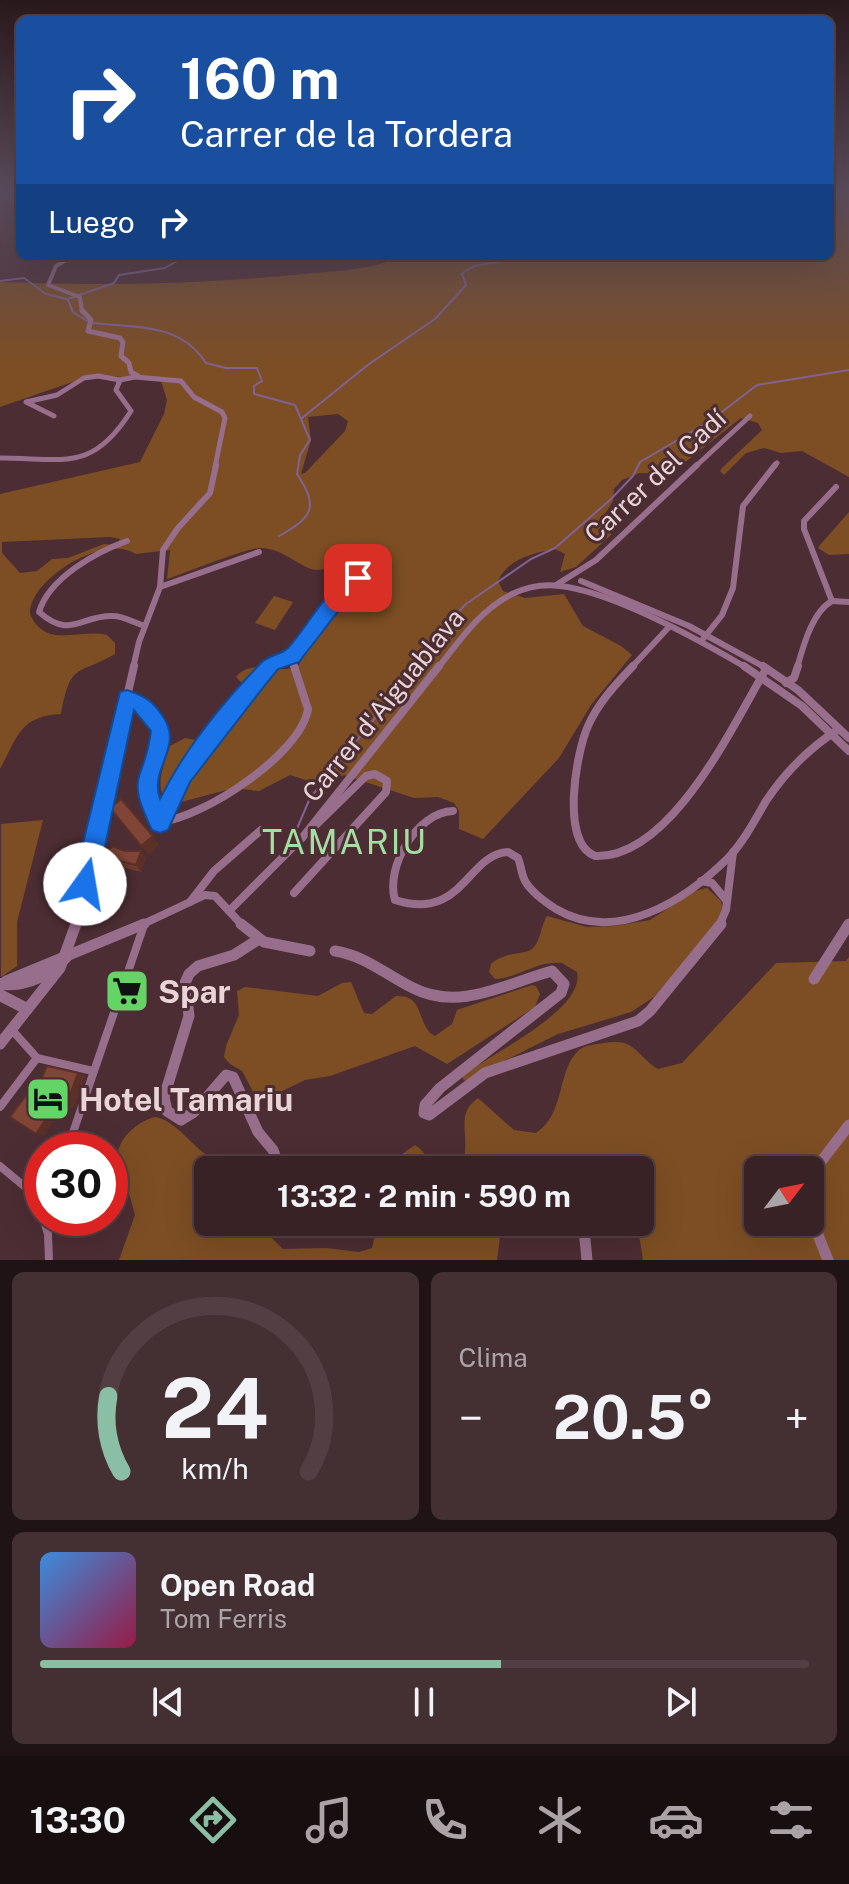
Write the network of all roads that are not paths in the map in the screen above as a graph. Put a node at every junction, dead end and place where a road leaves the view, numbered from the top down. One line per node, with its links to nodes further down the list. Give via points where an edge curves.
1 (61, 260): 2 (street, via 48,285 80,297 82,312 91,320 88,331 120,338 121,356)
2 (140, 377): 3 (street); 15 (street, via 181,381 225,418 210,493 163,550)
3 (120, 380): 4 (street, via 84,378 57,395 26,402); 6 (street, via 116,390 131,411 101,451 71,460)
4 (54, 416)
5 (750, 416): 11 (street, Carrer del Cadí)
6 (0, 458)
7 (777, 463): 20 (street, via 743,506 733,588 722,615)
8 (836, 487): 16 (street, via 804,521)
9 (127, 541): 18 (street, via 91,555 65,574 41,601 39,612 66,628 116,616)
10 (259, 552): 15 (street)
11 (588, 566): 13 (street, Carrer del Cadí); 14 (street, Carrer del Cadí)
12 (365, 576): 21 (street, via 346,587)
13 (581, 581): 14 (street); 14 (street, Carrer del Cadí, via 580,587); 20 (street)
14 (568, 583): 19 (street); 31 (street, Carrer d'Aiguablava, via 508,596 482,614)
15 (160, 587): 18 (street)
16 (832, 601): 17 (street); 23 (street, via 804,643 794,678)
17 (849, 602)
18 (145, 626): 24 (street)
19 (669, 627): 20 (street); 22 (street, via 605,698 586,731 577,764 575,827 579,845 589,854 625,851 668,819)
20 (703, 639): 22 (street)
21 (292, 656): 29 (street, via 272,664 258,680 183,775); 29 (street, via 309,709 301,727 210,806 177,823)
22 (764, 672): 23 (street)
23 (784, 685): 25 (street)
24 (127, 698): 29 (street, via 145,706 161,730 146,783); 43 (street)
25 (836, 731): 26 (street); 27 (street); 32 (street, via 794,761)
26 (849, 738)
27 (849, 751)
28 (453, 811): 33 (street, via 439,812 416,830 392,886 395,900 409,904 450,896 491,857 508,852 520,862 523,880 543,899 596,923 662,909)
29 (160, 822)
30 (261, 830): 36 (street, via 199,886)
31 (302, 838): 34 (street, via 366,776 375,774 387,781 386,792); 37 (street, Carrer d'Aiguablava)
32 (733, 852): 33 (street); 35 (street)
33 (701, 881): 35 (street, via 712,883)
34 (294, 893)
35 (727, 901): 42 (street, via 721,924 707,943 638,1021 485,1073 426,1116 423,1109 440,1088 561,993 564,984 552,971 487,992 448,997 426,993 370,961)
36 (189, 903): 37 (street, via 210,895); 38 (street)
37 (229, 911): 40 (street)
38 (144, 924): 43 (street); 51 (street)
39 (849, 924): 44 (street)
40 (256, 941): 41 (street); 55 (street, via 189,974 189,1016 164,1097 167,1111 181,1120 226,1075 233,1077)
41 (310, 951)
42 (335, 951)
43 (66, 957): 45 (street, via 34,980); 47 (street)
44 (814, 979)
45 (0, 984)
46 (0, 995): 47 (street)
47 (27, 1009): 48 (street)
48 (11, 1029): 49 (street); 50 (street)
49 (0, 1044)
50 (37, 1058): 51 (street); 52 (street)
51 (93, 1071): 54 (street)
52 (0, 1107)
53 (849, 1125): 56 (street)
54 (73, 1132)
55 (275, 1156)
56 (824, 1158)
57 (0, 1166): 58 (street)
58 (24, 1186)
59 (48, 1236): 62 (street)
60 (585, 1236): 63 (street)
61 (818, 1236): 64 (street)
62 (49, 1260)
63 (587, 1260)
64 (828, 1260)

